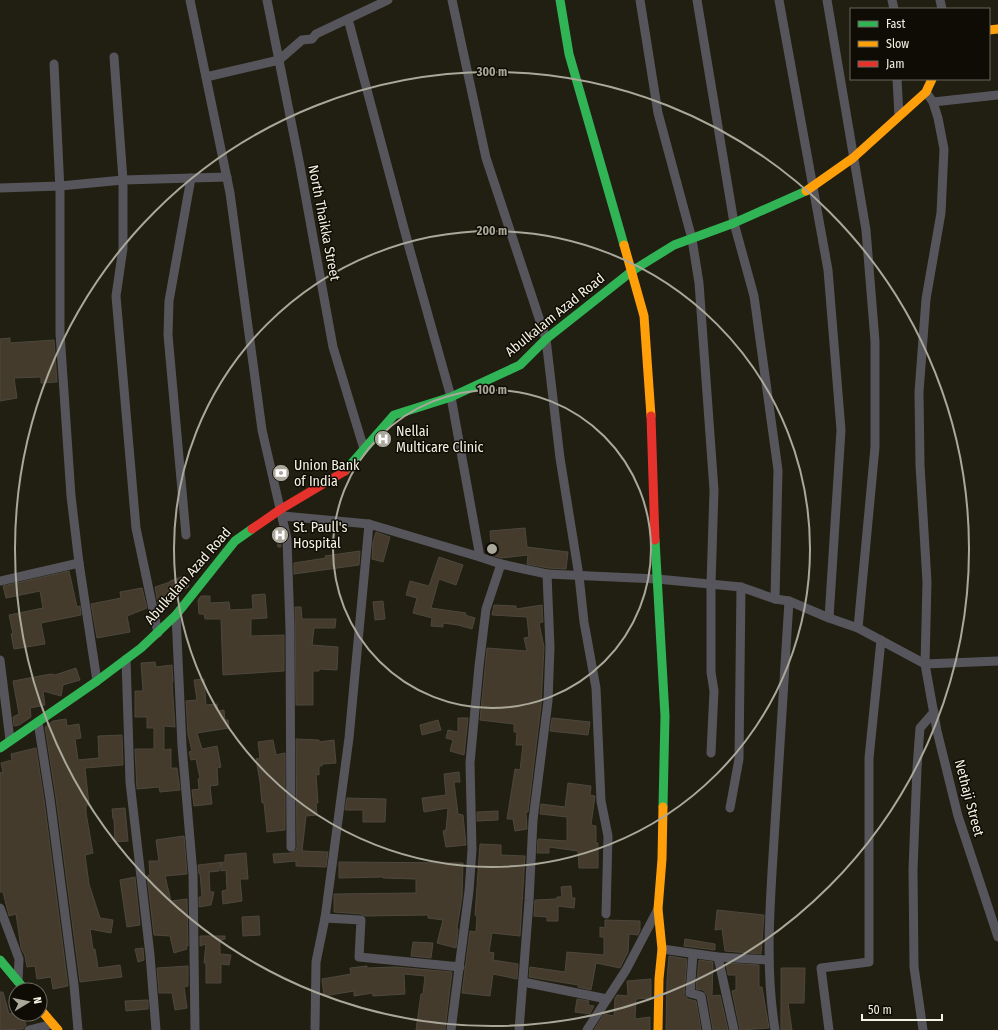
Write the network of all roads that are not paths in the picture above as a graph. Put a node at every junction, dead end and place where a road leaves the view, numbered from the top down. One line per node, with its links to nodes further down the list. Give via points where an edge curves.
1 (190, 0): 14 (street)
2 (267, 0): 12 (street, North Thaikka Street)
3 (388, 0): 10 (street)
4 (452, 0): 31 (street, via 486,158)
5 (560, 0): 30 (main road, via 569,54)
6 (640, 0): 29 (street, via 658,113)
7 (697, 0): 28 (street)
8 (779, 0): 26 (street)
9 (827, 0): 21 (street)
10 (348, 19): 12 (street, via 316,34 312,39 302,40); 32 (street)
11 (114, 57): 24 (street)
12 (278, 60): 14 (street); 33 (street, North Thaikka Street, via 333,347)
13 (54, 64): 25 (street)
14 (206, 77): 22 (street)
15 (897, 80): 20 (street)
16 (932, 80): 17 (main road, Abulkalam Azad Road)
17 (926, 92): 19 (street, Nethaji Street); 20 (main road, Abulkalam Azad Road)
18 (998, 95): 19 (street)
19 (932, 102): 56 (street, Nethaji Street, via 944,149 940,213 926,299 919,392 920,465 927,582)
20 (899, 116): 21 (main road, Abulkalam Azad Road)
21 (853, 158): 26 (main road, Abulkalam Azad Road); 50 (street, via 866,230 875,341 875,447)
22 (226, 177): 23 (street); 34 (street, via 262,430)
23 (191, 178): 24 (street); 36 (street, via 169,301 168,335)
24 (123, 180): 25 (street); 51 (street, via 123,248 116,296 136,528)
25 (60, 186): 27 (street); 38 (street, via 60,333 71,496)
26 (813, 187): 28 (main road, Abulkalam Azad Road); 49 (street, via 828,270 841,430)
27 (0, 188)
28 (734, 223): 29 (main road, Abulkalam Azad Road); 46 (street, via 754,296 778,470)
29 (692, 238): 30 (main road, Abulkalam Azad Road, via 674,245); 44 (street, via 700,283 714,490)
30 (632, 271): 31 (main road, Abulkalam Azad Road); 42 (main road, via 644,316)
31 (546, 339): 32 (main road, Abulkalam Azad Road, via 520,365); 41 (street, via 560,458)
32 (451, 397): 33 (main road, Abulkalam Azad Road, via 394,415); 37 (street)
33 (364, 450): 34 (main road, Abulkalam Azad Road, via 343,473)
34 (282, 512): 35 (street); 48 (main road, Abulkalam Azad Road, via 234,541); 64 (street, via 287,539 290,629)
35 (369, 524): 37 (street); 68 (street, via 349,738)
36 (186, 535)
37 (480, 557): 39 (street)
38 (79, 564): 43 (street); 57 (street)
39 (501, 564): 40 (street); 75 (street, via 486,609 479,666 470,763 472,850)
40 (547, 574): 41 (street); 77 (street, via 550,647 548,701 533,820)
41 (579, 576): 42 (street); 67 (street, via 596,688 601,801 608,836)
42 (657, 579): 44 (street); 66 (main road, via 665,716 662,859)
43 (0, 581)
44 (711, 584): 45 (street); 62 (street, via 711,672 714,691)
45 (741, 588): 46 (street); 63 (street, via 739,758)
46 (775, 599): 47 (street)
47 (788, 601): 49 (street); 74 (street)
48 (176, 615): 51 (main road, Abulkalam Azad Road); 85 (street, via 182,746 193,874)
49 (829, 618): 50 (street)
50 (858, 628): 52 (street)
51 (158, 633): 53 (main road, Abulkalam Azad Road)
52 (881, 640): 56 (street); 93 (street, via 868,758 870,962 821,968)
53 (126, 659): 57 (main road, Abulkalam Azad Road); 84 (street, via 130,782)
54 (0, 660): 60 (street)
55 (998, 661): 56 (street)
56 (925, 664): 58 (street, Nethaji Street)
57 (97, 680): 59 (main road, Abulkalam Azad Road)
58 (934, 712): 69 (street, Nethaji Street, via 958,816); 94 (street, via 920,728 913,870 914,967)
59 (38, 722): 60 (main road, Abulkalam Azad Road); 83 (street)
60 (10, 740): 61 (main road, Abulkalam Azad Road)
61 (0, 748)
62 (711, 753)
63 (730, 808)
64 (291, 847)
65 (0, 908): 76 (street, via 19,959)
66 (658, 909): 70 (main road); 78 (street, via 626,970)
67 (606, 914)
68 (325, 918): 75 (street, via 361,920 359,957); 81 (street, via 316,962)
69 (998, 937)
70 (662, 949): 71 (street); 89 (main road)
71 (693, 954): 72 (street); 90 (street, via 690,993 700,996)
72 (718, 957): 74 (street); 91 (street)
73 (0, 960): 76 (main road)
74 (768, 960): 92 (street)
75 (460, 967): 86 (street)
76 (18, 981)
77 (523, 982): 78 (street); 87 (street)
78 (607, 998): 88 (street)
79 (48, 1018): 80 (main road)
80 (55, 1027): 82 (street)
81 (315, 1028)
82 (29, 1030)
83 (78, 1030)
84 (156, 1030)
85 (195, 1030)
86 (451, 1030)
87 (519, 1030)
88 (587, 1030)
89 (658, 1030)
90 (707, 1030)
91 (734, 1030)
92 (775, 1030)
93 (830, 1030)
94 (923, 1030)

